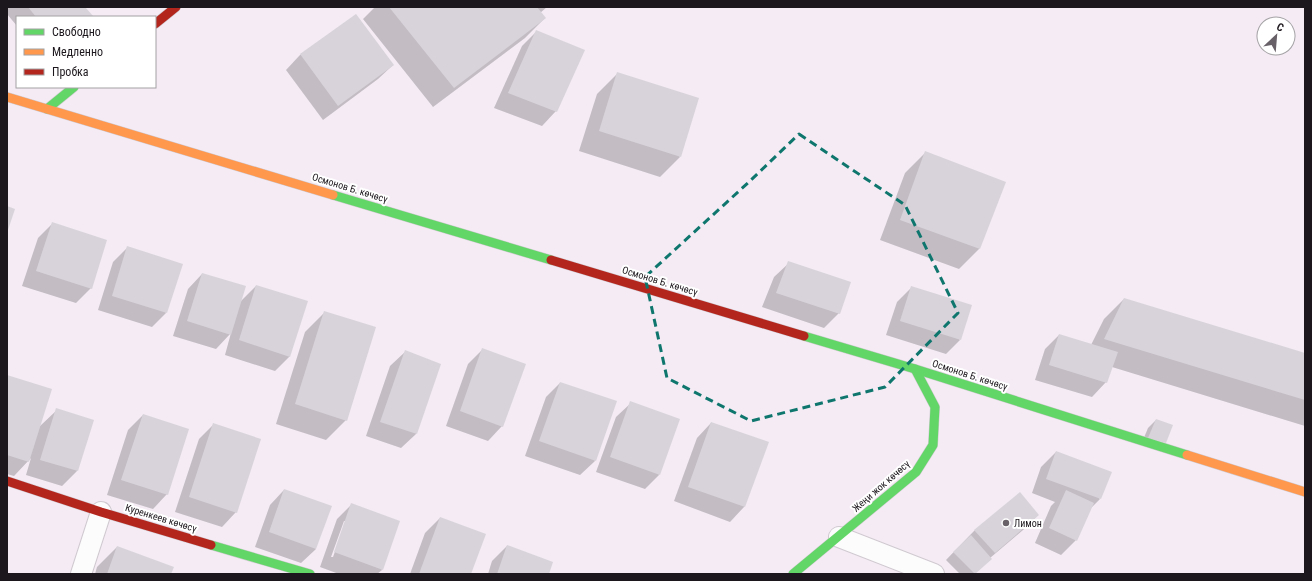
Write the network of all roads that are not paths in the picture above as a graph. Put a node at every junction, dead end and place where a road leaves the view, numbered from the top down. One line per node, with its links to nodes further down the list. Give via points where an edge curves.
1 (176, 7): 2 (main road)
2 (156, 23)
3 (73, 88): 5 (main road)
4 (7, 97): 5 (main road, Осмонов Б. көчөсү)
5 (46, 109): 6 (main road, Осмонов Б. көчөсү)
6 (915, 369): 8 (main road, Осмонов Б. көчөсү); 10 (main road, Жеңи жок көчөсү, via 935,407 933,445 916,472)
7 (7, 481): 9 (main road, Куренкеев көчөсү)
8 (1305, 492)
9 (101, 512): 11 (lane); 12 (main road, Куренкеев көчөсү)
10 (839, 537): 13 (main road, Жеңи жок көчөсү); 14 (lane)
11 (81, 574)
12 (310, 574)
13 (793, 574)
14 (934, 574)

